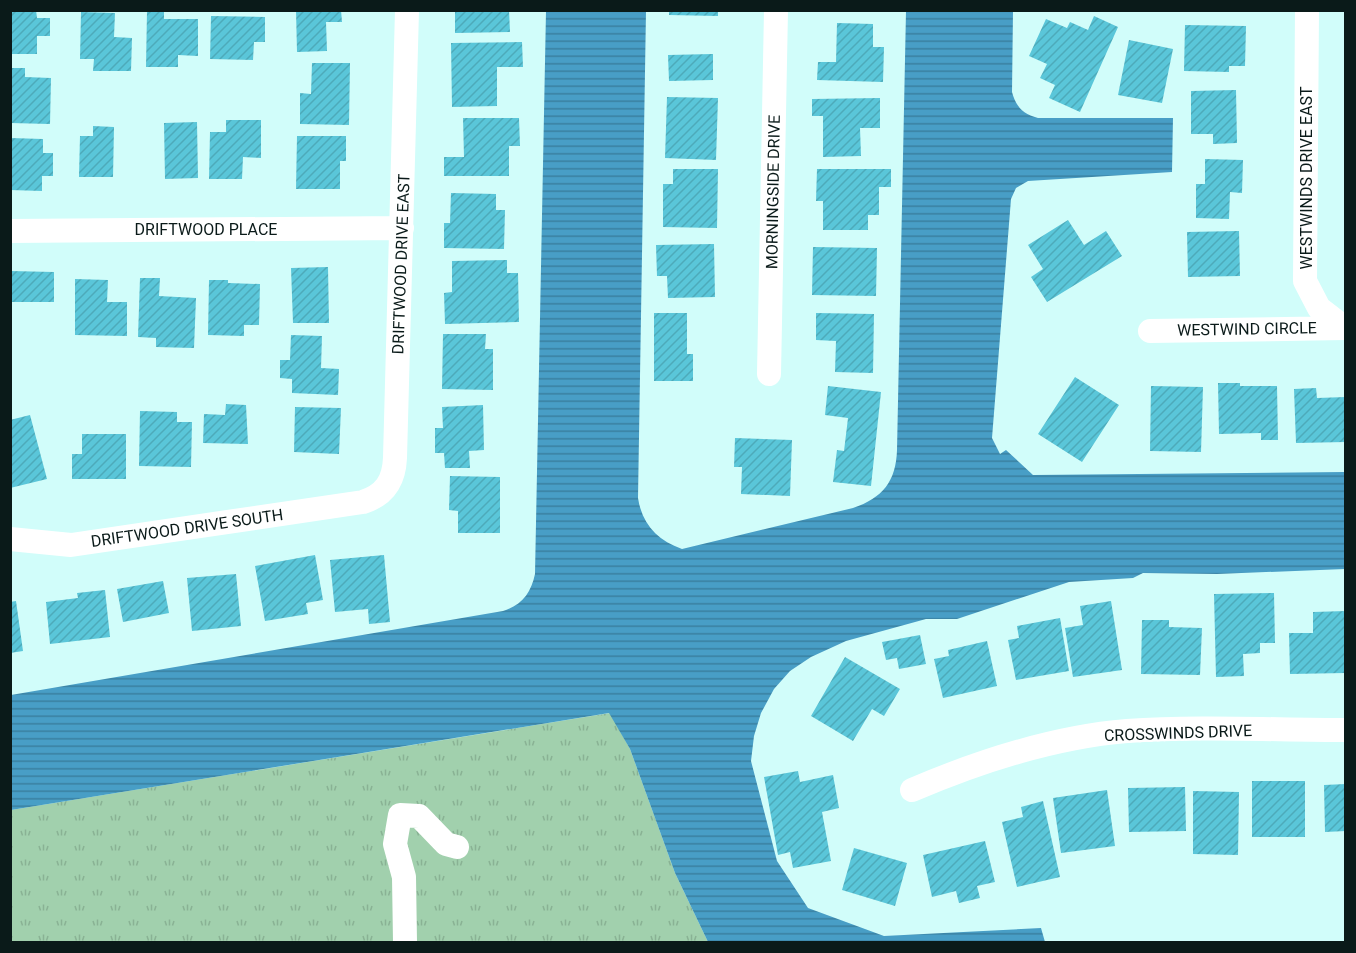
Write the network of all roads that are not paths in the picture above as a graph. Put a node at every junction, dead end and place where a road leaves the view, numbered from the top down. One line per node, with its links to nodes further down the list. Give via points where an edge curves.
1 (407, 10): 4 (street, DRIFTWOOD DRIVE EAST)
2 (776, 10): 8 (street, MORNINGSIDE DRIVE)
3 (1308, 10): 6 (street, WESTWINDS DRIVE EAST, via 1305,281 1319,308)
4 (402, 228): 5 (street, DRIFTWOOD PLACE); 9 (street, DRIFTWOOD DRIVE EAST, via 394,468 381,494)
5 (10, 231)
6 (1345, 328): 7 (street, WESTWIND CIRCLE)
7 (1150, 330)
8 (769, 374)
9 (363, 502): 10 (street, DRIFTWOOD DRIVE SOUTH, via 71,545)
10 (10, 539)
11 (1346, 730): 12 (street, CROSSWINDS DRIVE, via 1127,731 1034,748 963,768)
12 (912, 790)
13 (457, 847): 14 (street, via 446,844 419,816 400,815 395,844 404,877)
14 (405, 942)

